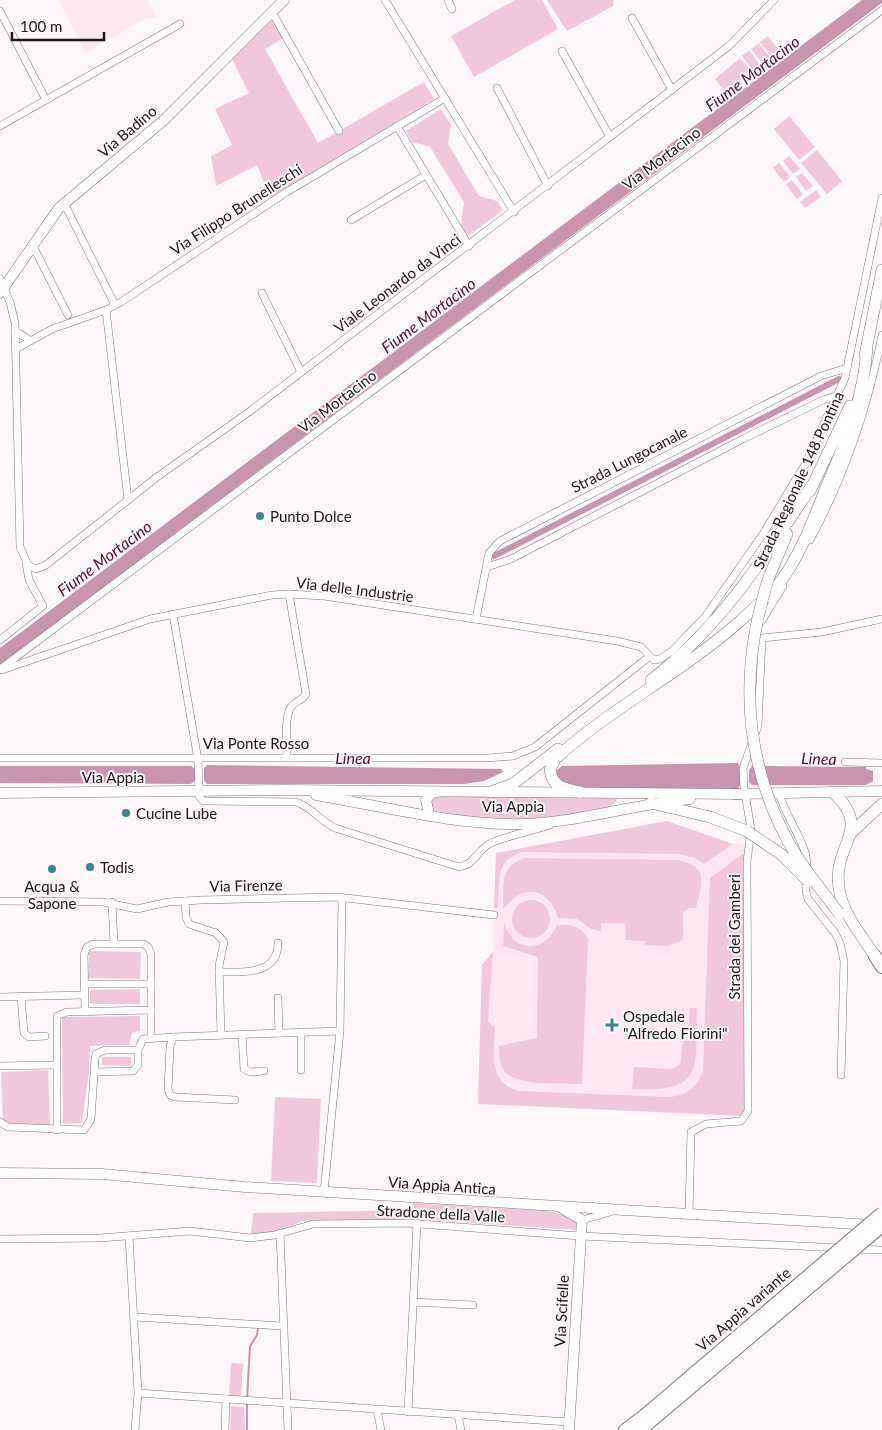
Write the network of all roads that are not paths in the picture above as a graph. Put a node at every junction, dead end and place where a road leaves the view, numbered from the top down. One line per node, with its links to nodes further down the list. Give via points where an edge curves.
1 (284, 0): 8 (street, Via Badino)
2 (385, 0): 14 (street)
3 (448, 0): 5 (street)
4 (774, 0): 13 (street, Viale Leonardo da Vinci, via 743,34)
5 (452, 9)
6 (0, 10): 15 (street)
7 (882, 10): 55 (street, Via Mortacino)
8 (272, 12): 18 (street); 23 (street, Via Badino, via 164,120)
9 (632, 18): 13 (street)
10 (180, 24): 15 (street)
11 (562, 51): 19 (street)
12 (497, 88): 21 (street)
13 (672, 90): 19 (street, Viale Leonardo da Vinci)
14 (445, 98): 17 (street, Via Filippo Brunelleschi); 24 (street)
15 (46, 100): 16 (street)
16 (0, 126)
17 (397, 126): 20 (street); 31 (street, Via Filippo Brunelleschi, via 232,226)
18 (339, 131)
19 (610, 137): 21 (street, Viale Leonardo da Vinci)
20 (426, 175): 25 (street); 27 (street)
21 (548, 186): 24 (street, Viale Leonardo da Vinci)
22 (882, 198): 41 (street, Via Ponte Rosso)
23 (64, 203): 26 (street, Via Badino); 31 (street)
24 (514, 212): 27 (street, Viale Leonardo da Vinci)
25 (351, 220)
26 (32, 244): 29 (street, Via Badino); 33 (street)
27 (469, 246): 42 (street, Viale Leonardo da Vinci)
28 (882, 270): 39 (main road, Strada Regionale 148 Pontina)
29 (1, 286): 34 (street, via 12,306)
30 (262, 293): 42 (street)
31 (116, 305): 32 (street, Via Filippo Brunelleschi)
32 (106, 310): 36 (street, Via Filippo Brunelleschi); 45 (street)
33 (68, 315)
34 (15, 330): 37 (street); 38 (street)
35 (882, 335): 40 (street)
36 (40, 336): 37 (street, Via Filippo Brunelleschi); 38 (street, Via Filippo Brunelleschi)
37 (28, 338): 38 (street, Via Filippo Brunelleschi)
38 (16, 345): 46 (street, via 20,543)
39 (867, 348): 44 (main road, Strada Regionale 148 Pontina, via 852,401); 67 (main road, via 863,382 850,429 811,524 781,580 714,644 562,753 551,766 553,781 564,789)
40 (879, 361): 52 (street, via 861,423 836,489 760,622 758,629)
41 (847, 368): 43 (street, Via Ponte Rosso); 47 (street, Strada Lungocanale, via 821,376 500,541 490,551)
42 (301, 372): 45 (street, Viale Leonardo da Vinci)
43 (839, 396): 47 (street, via 823,400 752,434); 54 (street, Via Ponte Rosso, via 799,477 700,624 675,648)
44 (813, 484): 66 (main road, via 752,575 692,646 516,782); 84 (main road, Strada Regionale 148 Pontina, bridge, via 787,534 758,614 750,665 749,709 753,743 768,792 787,837 805,868)
45 (128, 500): 46 (street, Viale Leonardo da Vinci, via 46,565 34,568)
46 (26, 563): 53 (street, via 29,580 43,606)
47 (487, 568): 51 (street, Strada Lungocanale)
48 (289, 594): 49 (street, Via delle Industrie); 51 (street, Via delle Industrie, via 324,596); 56 (street, via 306,694 288,713)
49 (173, 614): 55 (street, Via delle Industrie, via 120,628); 58 (street)
50 (882, 619): 52 (street, via 822,632)
51 (476, 620): 54 (street, Via delle Industrie, via 628,643 644,648)
52 (762, 638): 64 (street, via 758,726 744,764)
53 (0, 640)
54 (653, 658): 56 (street, Via Ponte Rosso, via 542,742 517,755 486,758)
55 (0, 670)
56 (287, 756): 58 (street, Via Ponte Rosso)
57 (0, 758): 58 (street, Via Ponte Rosso)
58 (197, 758): 61 (street)
59 (845, 762): 60 (street)
60 (882, 763)
61 (199, 790): 62 (street, Via Appia); 70 (street, Via Appia); 79 (street, via 200,798 208,802 299,803 335,828 456,867 470,864 489,844)
62 (285, 790): 63 (street, Via Appia); 75 (street, Via Appia)
63 (438, 791): 66 (street, Via Appia); 75 (street, via 431,793 426,800)
64 (743, 791): 68 (street, Via Appia); 71 (street, Via Appia); 72 (street, Via Appia); 122 (street, Strada dei Gamberi, via 751,829 748,862 748,1112 741,1121 706,1124 691,1132)
65 (882, 791): 69 (street, Via Appia)
66 (491, 792): 67 (street, Via Appia)
67 (580, 792): 68 (street, Via Appia)
68 (617, 792): 74 (street, via 622,800)
69 (833, 792): 71 (street, Via Appia); 78 (main road, via 852,815)
70 (0, 793)
71 (779, 793): 112 (street, via 805,852 805,892 840,943 844,961)
72 (651, 803): 74 (street, Via Appia); 84 (main road, bridge, via 710,817 747,831 782,856)
73 (882, 804): 78 (main road)
74 (616, 810): 76 (street, Via Appia)
75 (429, 814): 77 (street, Via Appia)
76 (564, 820): 77 (street, Via Appia); 79 (street)
77 (516, 824): 79 (street, via 518,830)
78 (850, 834): 88 (main road, via 842,853 838,882 840,895 848,914)
79 (514, 837)
80 (342, 898): 82 (street, Via Firenze); 85 (street, Via Firenze); 98 (street)
81 (0, 901): 83 (street, Via Firenze)
82 (185, 901): 83 (street, Via Firenze, via 137,909); 89 (street, via 189,924 216,933 223,940)
83 (112, 902): 87 (street)
84 (839, 913): 88 (main road, Strada Regionale 148 Pontina)
85 (494, 915)
86 (278, 943): 89 (street, via 275,956 260,970)
87 (114, 944): 90 (street, via 87,947); 91 (street, via 142,943 148,947)
88 (880, 962)
89 (219, 972): 102 (street)
90 (84, 984): 91 (street); 92 (street)
91 (151, 984): 96 (street)
92 (84, 995): 93 (street); 97 (street)
93 (21, 996): 94 (street); 103 (street, via 25,1035)
94 (0, 997)
95 (278, 998): 100 (street)
96 (151, 1010): 97 (street); 105 (street)
97 (85, 1012): 107 (street, via 65,1012 57,1016)
98 (340, 1031): 99 (street); 117 (street)
99 (300, 1032): 100 (street); 109 (street)
100 (279, 1033): 101 (street)
101 (242, 1034): 102 (street); 110 (street, via 244,1068 250,1072)
102 (221, 1035): 104 (street)
103 (45, 1036)
104 (174, 1037): 105 (street); 113 (street, via 170,1047 170,1095)
105 (151, 1038): 106 (street, via 141,1040)
106 (138, 1050): 111 (street, via 138,1065 133,1071); 111 (street, via 99,1051 95,1056)
107 (56, 1065): 108 (street); 115 (street)
108 (0, 1066)
109 (301, 1070)
110 (264, 1071)
111 (95, 1072): 115 (street, via 89,1126 82,1130)
112 (841, 1075)
113 (235, 1100)
114 (0, 1122): 115 (street, via 8,1127)
115 (57, 1130)
116 (0, 1173): 117 (street, Via Appia Antica, via 96,1174)
117 (324, 1192): 119 (street, Via Appia Antica)
118 (882, 1205): 131 (highway, bridge)
119 (559, 1208): 120 (street, Via Appia Antica); 123 (street)
120 (622, 1211): 122 (street, Via Appia Antica); 123 (street)
121 (882, 1213): 131 (highway, Via Appia variante, bridge)
122 (689, 1215): 125 (street, Via Appia Antica)
123 (582, 1220): 128 (street, Via Scifelle)
124 (417, 1223): 126 (street, Stradone della Valle, via 313,1224); 128 (street, Stradone della Valle); 132 (street)
125 (882, 1226): 142 (highway, Via Appia variante, bridge)
126 (280, 1233): 127 (street, Stradone della Valle, via 245,1238 190,1231); 135 (street)
127 (129, 1236): 129 (street, Stradone della Valle); 134 (street)
128 (580, 1236): 130 (street, Stradone della Valle); 143 (street, Via Scifelle)
129 (0, 1239)
130 (882, 1250)
131 (829, 1257): 142 (highway, Via Appia variante, bridge)
132 (413, 1302): 133 (street); 140 (street)
133 (473, 1306)
134 (135, 1317): 135 (street); 136 (street)
135 (282, 1326): 138 (street)
136 (138, 1393): 137 (street); 144 (street)
137 (226, 1400): 138 (street); 145 (street)
138 (285, 1404): 139 (street); 146 (street)
139 (377, 1410): 140 (street); 147 (street)
140 (408, 1412): 141 (street)
141 (458, 1415): 143 (street); 148 (street)
142 (645, 1422): 149 (highway, Via Appia variante)
143 (569, 1426)
144 (135, 1430)
145 (225, 1430)
146 (288, 1430)
147 (381, 1430)
148 (461, 1430)
149 (625, 1430)

